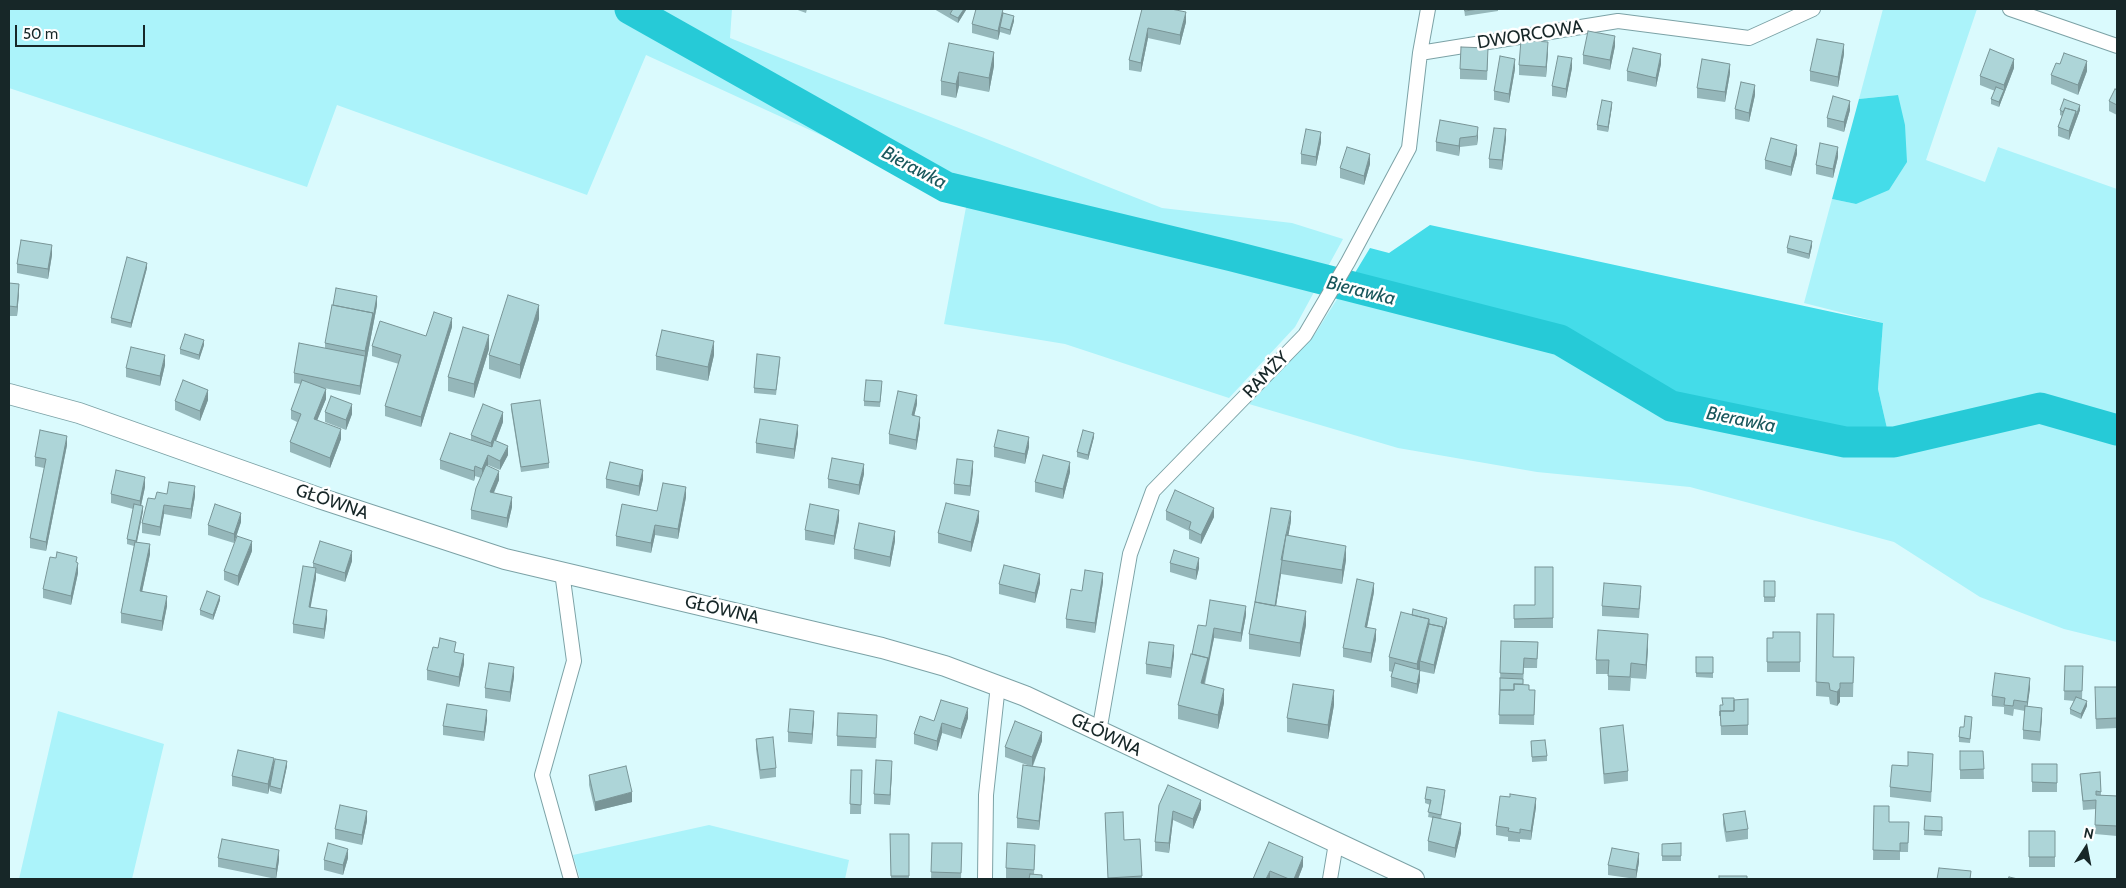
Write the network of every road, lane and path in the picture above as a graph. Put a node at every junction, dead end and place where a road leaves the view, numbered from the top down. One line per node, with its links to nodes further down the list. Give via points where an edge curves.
1 (1428, 9): 5 (street, RAMŻY)
2 (1813, 9): 5 (street, DWORCOWA, via 1750,38 1618,21)
3 (2010, 9): 4 (street)
4 (2117, 46)
5 (1420, 52): 9 (street, RAMŻY, via 1409,148 1305,335 1153,491 1130,554)
6 (9, 394): 7 (main road, GŁÓWNA, via 79,413 418,531 505,559)
7 (562, 572): 8 (main road, GŁÓWNA, via 882,648 945,666); 11 (street, via 574,661 542,774)
8 (998, 686): 9 (main road, GŁÓWNA); 12 (street, via 986,795)
9 (1099, 732): 10 (main road, GŁÓWNA)
10 (1336, 843): 13 (street); 14 (main road, GŁÓWNA)
11 (571, 879)
12 (985, 879)
13 (1330, 879)
14 (1414, 879)

